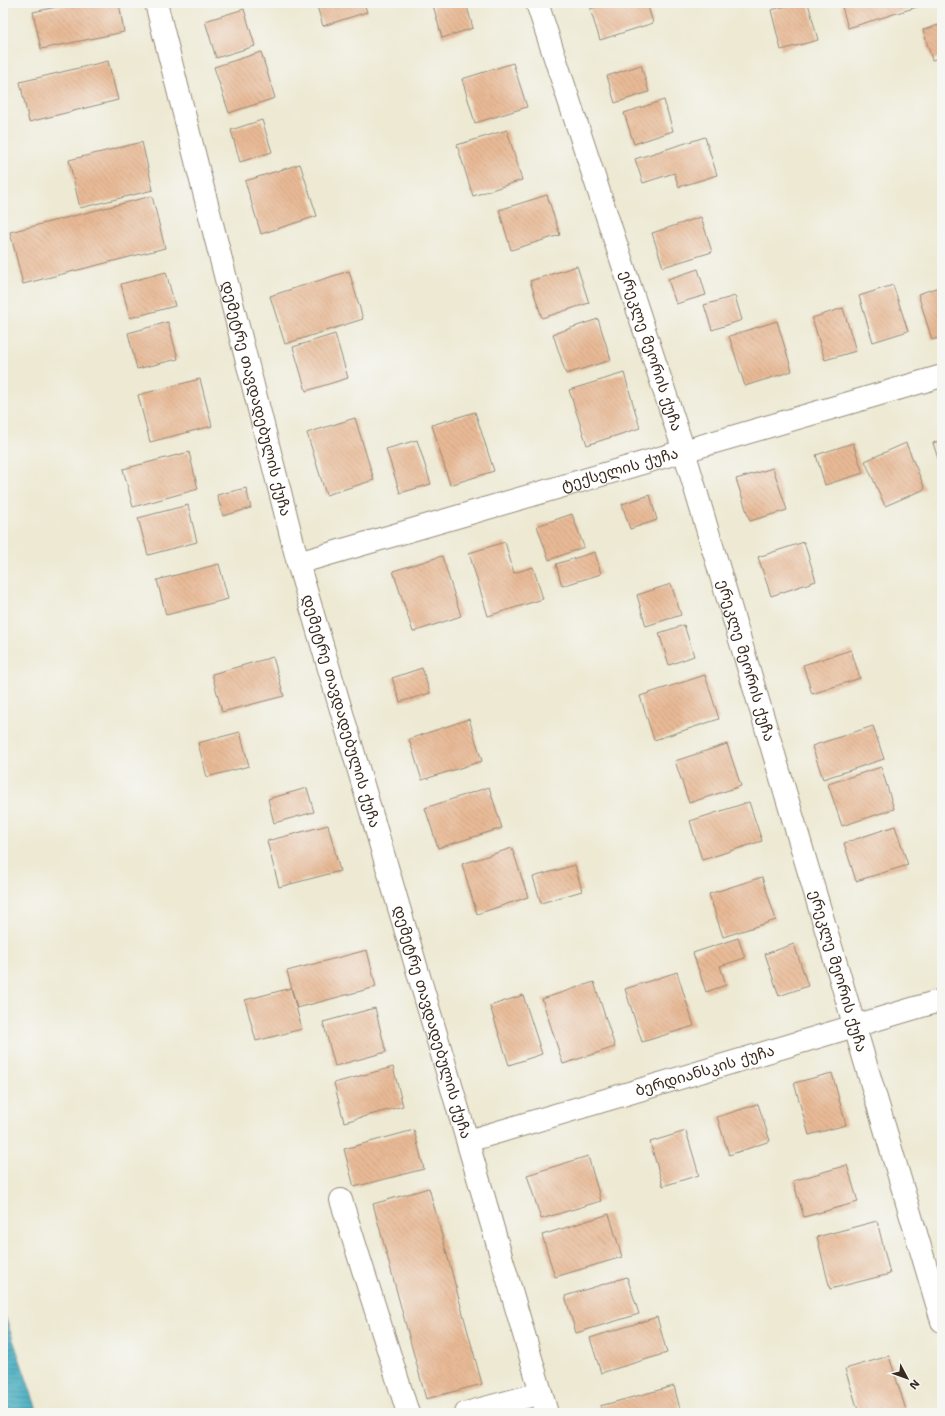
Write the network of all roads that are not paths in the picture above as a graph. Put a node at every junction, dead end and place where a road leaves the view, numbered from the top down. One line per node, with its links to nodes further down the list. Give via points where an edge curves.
1 (156, 3): 5 (street, დემეტრე თავდადებულის ქუჩა)
2 (536, 3): 4 (street, ერეკლე მეორის ქუჩა)
3 (942, 376): 4 (street, ტექსელის ქუჩა)
4 (684, 451): 5 (street, ტექსელის ქუჩა); 7 (street, ერეკლე მეორის ქუჩა)
5 (298, 563): 8 (street, დემეტრე თავდადებულის ქუჩა)
6 (942, 1000): 7 (street, ბერდიანსკის ქუჩა)
7 (854, 1025): 8 (street, ბერდიანსკის ქუჩა); 10 (street, ერეკლე მეორის ქუჩა)
8 (468, 1141): 11 (street, დემეტრე თავდადებულის ქუჩა)
9 (341, 1200): 12 (street)
10 (942, 1321)
11 (544, 1403): 13 (street)
12 (408, 1413)
13 (466, 1413)

